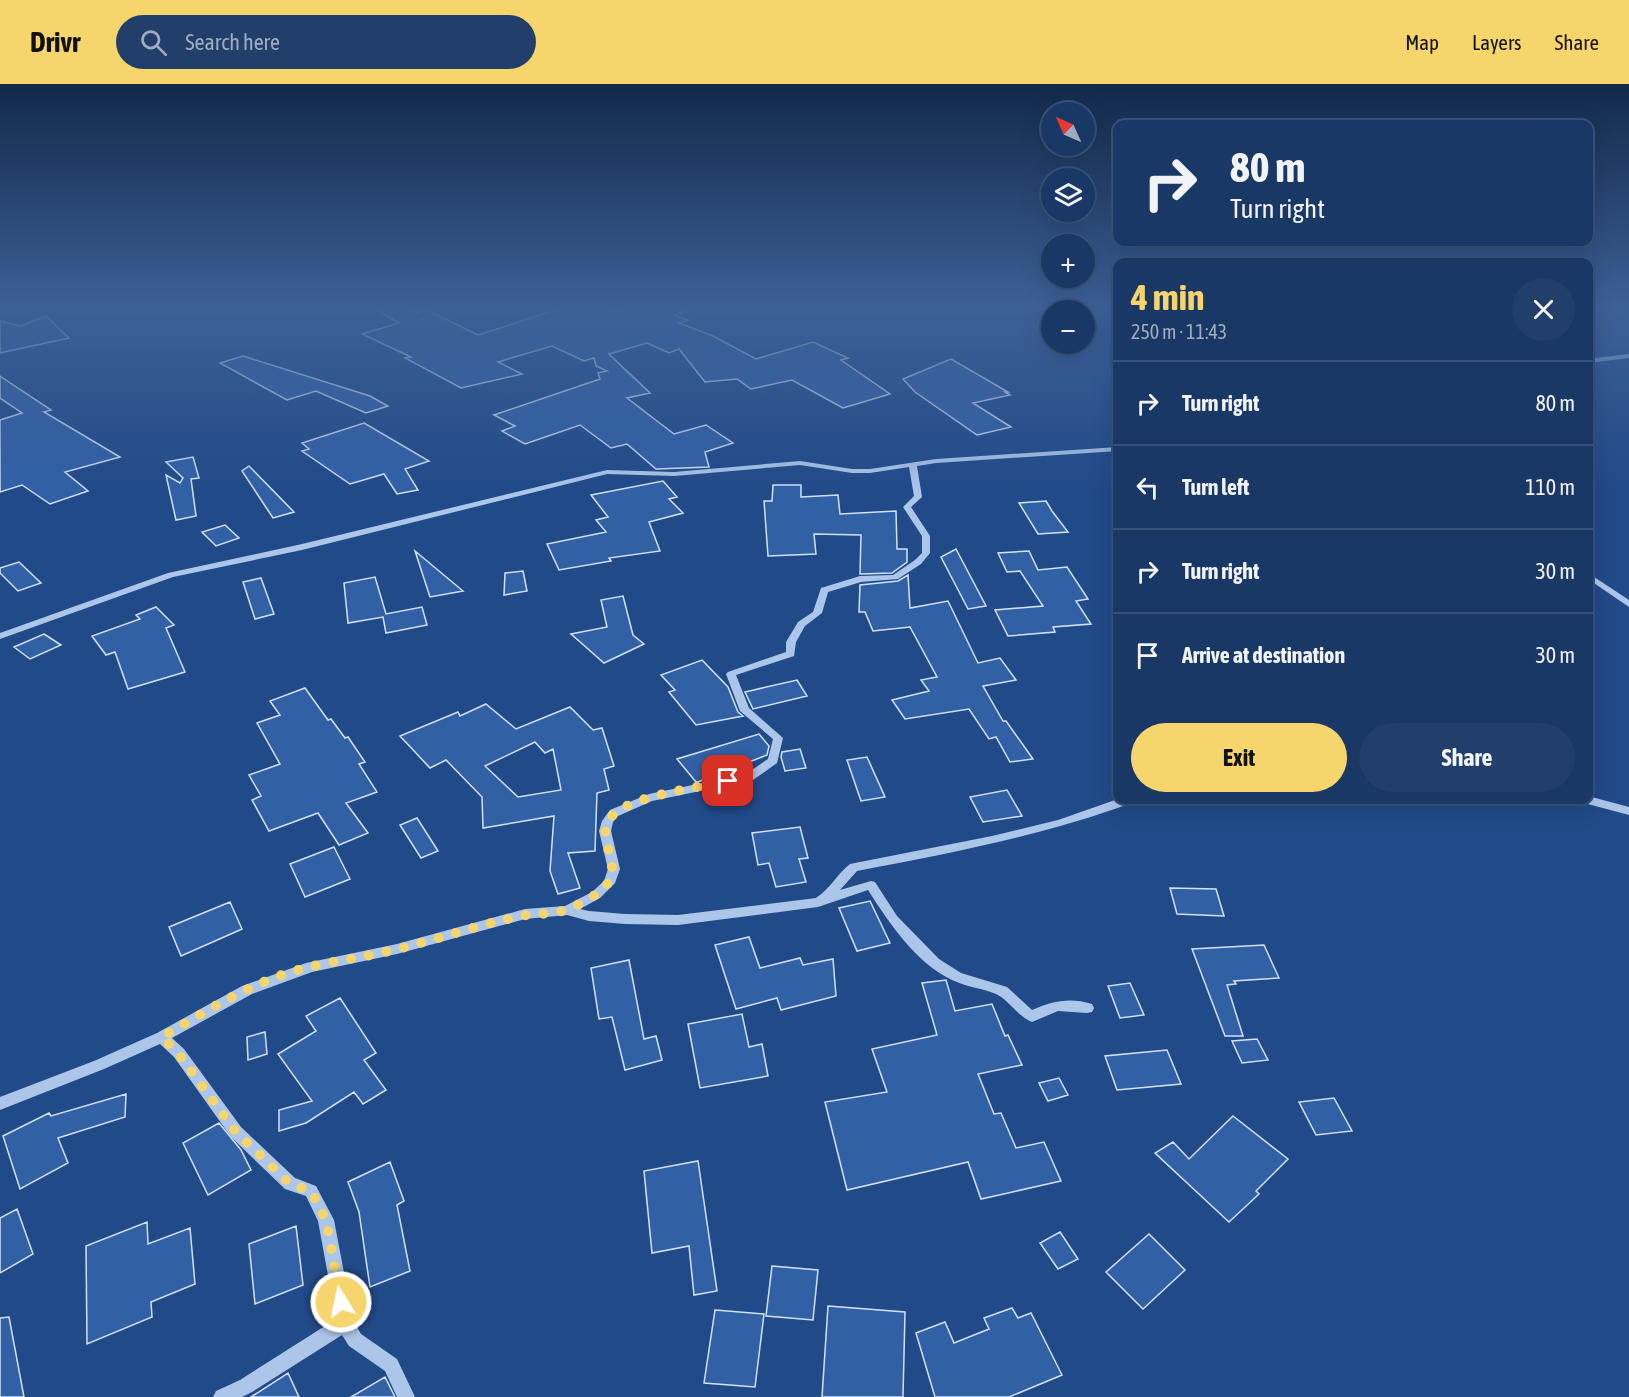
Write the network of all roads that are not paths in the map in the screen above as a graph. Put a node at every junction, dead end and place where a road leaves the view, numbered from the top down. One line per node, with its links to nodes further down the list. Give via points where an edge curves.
1 (1113, 450): 2 (street)
2 (913, 466): 5 (street, via 852,471 800,463 674,474 607,472 171,575); 10 (street, via 918,497 907,507 926,536 926,553 895,577 860,579 824,590 817,613 801,624 791,642 791,654 730,674 744,709 778,738 773,761 749,777 649,798 614,813 605,831 614,869 609,883 596,895)
3 (1593, 579): 4 (street)
4 (1629, 604)
5 (0, 636)
6 (1593, 801): 8 (street)
7 (1116, 804): 9 (street, via 1011,837 854,867)
8 (1629, 811)
9 (826, 898): 10 (street, via 678,920 625,920); 11 (street, via 871,885 893,919 934,963 957,977 1002,991 1032,1016 1054,1005)
10 (567, 910): 12 (street, via 525,915 279,976)
11 (1087, 1008)
12 (162, 1037): 13 (street); 14 (street, via 236,1132 290,1184 311,1191 326,1220)
13 (0, 1104)
14 (345, 1323): 15 (street); 16 (street, via 356,1340 391,1365)
15 (222, 1397)
16 (406, 1397)

